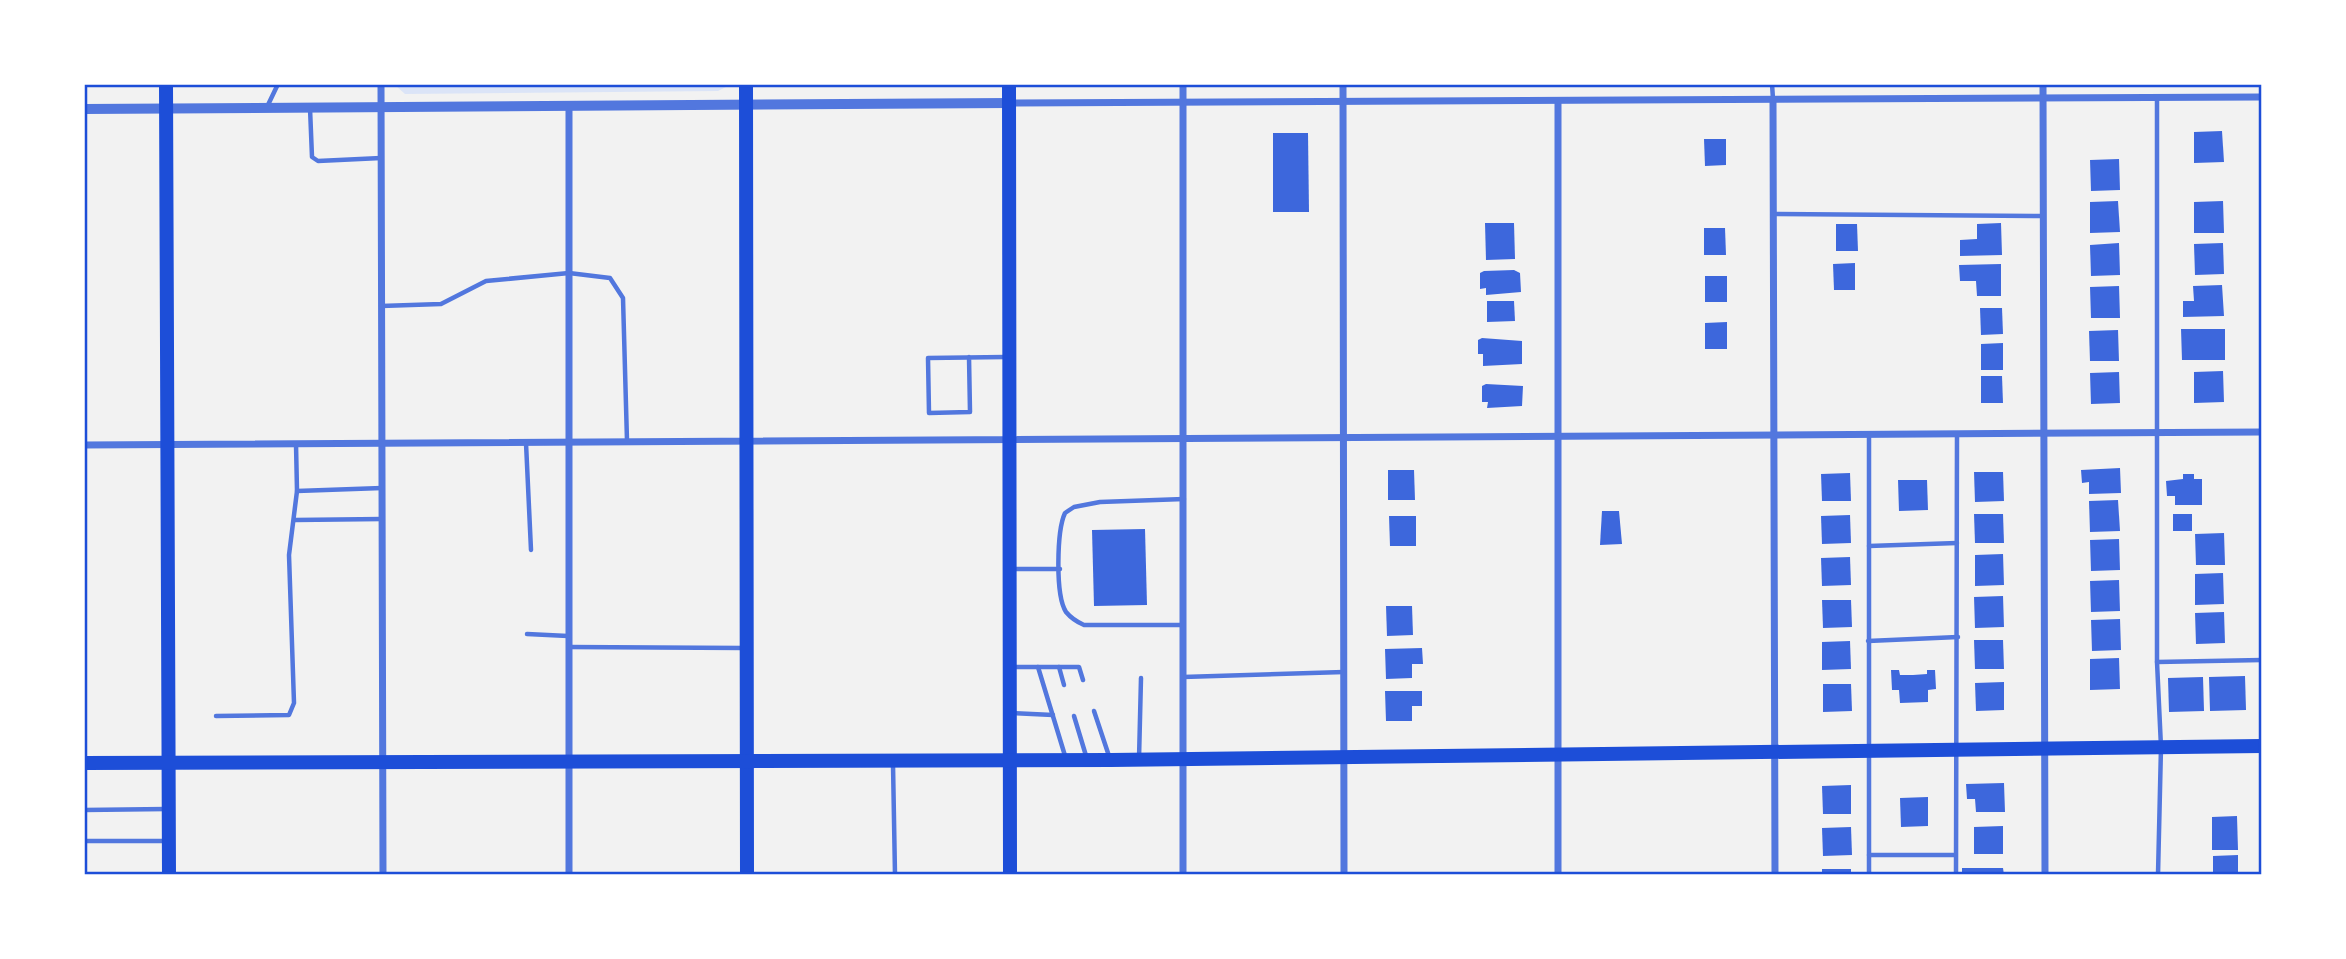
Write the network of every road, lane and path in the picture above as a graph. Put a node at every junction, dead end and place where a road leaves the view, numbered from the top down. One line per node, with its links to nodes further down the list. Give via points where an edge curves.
1 (166, 84): 22 (main road)
2 (278, 84): 23 (lane)
3 (381, 84): 21 (street)
4 (746, 84): 18 (main road)
5 (1009, 84): 17 (main road)
6 (1183, 84): 16 (street)
7 (1343, 84): 14 (street)
8 (1772, 84): 13 (lane)
9 (2043, 84): 12 (street)
10 (2157, 97): 11 (street); 12 (street); 34 (lane)
11 (2262, 97)
12 (2043, 98): 13 (street); 27 (street)
13 (1773, 99): 15 (street); 26 (street)
14 (1343, 101): 15 (street); 16 (street); 39 (street)
15 (1558, 101): 38 (street)
16 (1184, 102): 17 (street); 40 (street)
17 (1009, 103): 18 (street); 30 (main road)
18 (746, 105): 19 (street); 43 (main road)
19 (569, 106): 21 (street); 28 (street)
20 (310, 107): 21 (street); 23 (street); 25 (lane, via 312,157 318,161)
21 (381, 107): 25 (street)
22 (166, 108): 23 (street); 24 (street); 49 (main road)
23 (266, 108)
24 (84, 109)
25 (381, 158): 29 (street)
26 (1773, 214): 27 (lane); 36 (street)
27 (2043, 216): 33 (street)
28 (569, 273): 29 (lane, via 486,281 441,304); 42 (lane, via 610,278 623,298); 46 (street)
29 (382, 306): 44 (street)
30 (1009, 356): 31 (lane); 41 (main road)
31 (969, 357): 31 (lane, via 970,412 929,413 928,358)
32 (2262, 432): 34 (street)
33 (2044, 433): 34 (street); 35 (street); 84 (street)
34 (2157, 433): 68 (lane)
35 (1957, 434): 37 (street); 55 (lane)
36 (1774, 435): 37 (street); 38 (street); 87 (street)
37 (1868, 435): 56 (lane)
38 (1558, 437): 39 (street); 88 (street)
39 (1343, 438): 40 (street); 72 (street)
40 (1185, 439): 41 (street); 52 (street)
41 (1010, 440): 43 (street); 58 (main road)
42 (627, 442): 43 (street); 46 (street)
43 (747, 442): 66 (main road)
44 (382, 443): 45 (street); 47 (street); 50 (street)
45 (526, 443): 46 (street); 57 (lane)
46 (569, 443): 62 (street)
47 (296, 444): 49 (street); 51 (lane)
48 (84, 445): 49 (street)
49 (168, 445): 101 (main road)
50 (382, 488): 51 (lane); 54 (street)
51 (297, 491): 53 (lane)
52 (1184, 499): 59 (lane, via 1074,507 1059,524); 60 (street)
53 (295, 520): 54 (lane); 80 (lane, via 289,555 294,703 289,715)
54 (382, 520): 98 (street)
55 (1957, 542): 56 (lane); 63 (lane)
56 (1868, 546): 64 (lane)
57 (531, 550)
58 (1009, 569): 59 (lane); 69 (main road)
59 (1060, 569): 60 (lane, via 1065,610 1084,625)
60 (1183, 625): 73 (street)
61 (527, 634): 62 (lane)
62 (569, 636): 65 (street)
63 (1958, 637): 64 (lane); 85 (lane)
64 (1868, 641): 86 (lane)
65 (569, 647): 66 (lane); 99 (street)
66 (747, 648): 96 (main road)
67 (2262, 660): 68 (lane)
68 (2157, 662): 83 (lane)
69 (1010, 667): 70 (lane); 78 (main road)
70 (1038, 667): 71 (lane); 79 (lane)
71 (1059, 667): 75 (lane, via 1079,667); 76 (lane)
72 (1344, 672): 73 (lane); 89 (street)
73 (1182, 677): 90 (street)
74 (1141, 678): 95 (lane)
75 (1083, 680)
76 (1064, 685)
77 (1094, 711): 94 (lane)
78 (1010, 713): 79 (lane); 91 (main road)
79 (1053, 715): 92 (lane)
80 (216, 716)
81 (1074, 716): 93 (lane)
82 (2262, 746): 83 (main road)
83 (2161, 747): 84 (main road); 121 (lane)
84 (2044, 748): 85 (main road); 120 (street)
85 (1958, 749): 86 (main road); 107 (lane)
86 (1868, 751): 87 (main road); 106 (lane)
87 (1774, 752): 88 (main road); 117 (street)
88 (1558, 754): 89 (main road); 116 (street)
89 (1344, 757): 90 (main road); 115 (street)
90 (1181, 758): 95 (main road); 114 (street)
91 (1010, 760): 92 (main road); 97 (main road); 113 (main road)
92 (1066, 760): 93 (main road)
93 (1087, 760): 94 (main road)
94 (1111, 760): 95 (main road)
95 (1139, 760)
96 (747, 761): 97 (main road); 99 (main road); 111 (main road)
97 (893, 761): 112 (lane)
98 (383, 762): 99 (main road); 101 (main road); 109 (street)
99 (569, 762): 110 (street)
100 (84, 763): 101 (main road)
101 (169, 763): 102 (main road)
102 (169, 809): 103 (lane); 105 (main road)
103 (84, 810)
104 (84, 841): 105 (lane)
105 (169, 841): 108 (main road)
106 (1869, 855): 107 (lane); 118 (lane)
107 (1955, 855): 119 (lane)
108 (169, 875)
109 (383, 875)
110 (569, 875)
111 (747, 875)
112 (894, 875)
113 (1010, 875)
114 (1183, 875)
115 (1344, 875)
116 (1558, 875)
117 (1775, 875)
118 (1869, 875)
119 (1956, 875)
120 (2045, 875)
121 (2158, 875)

